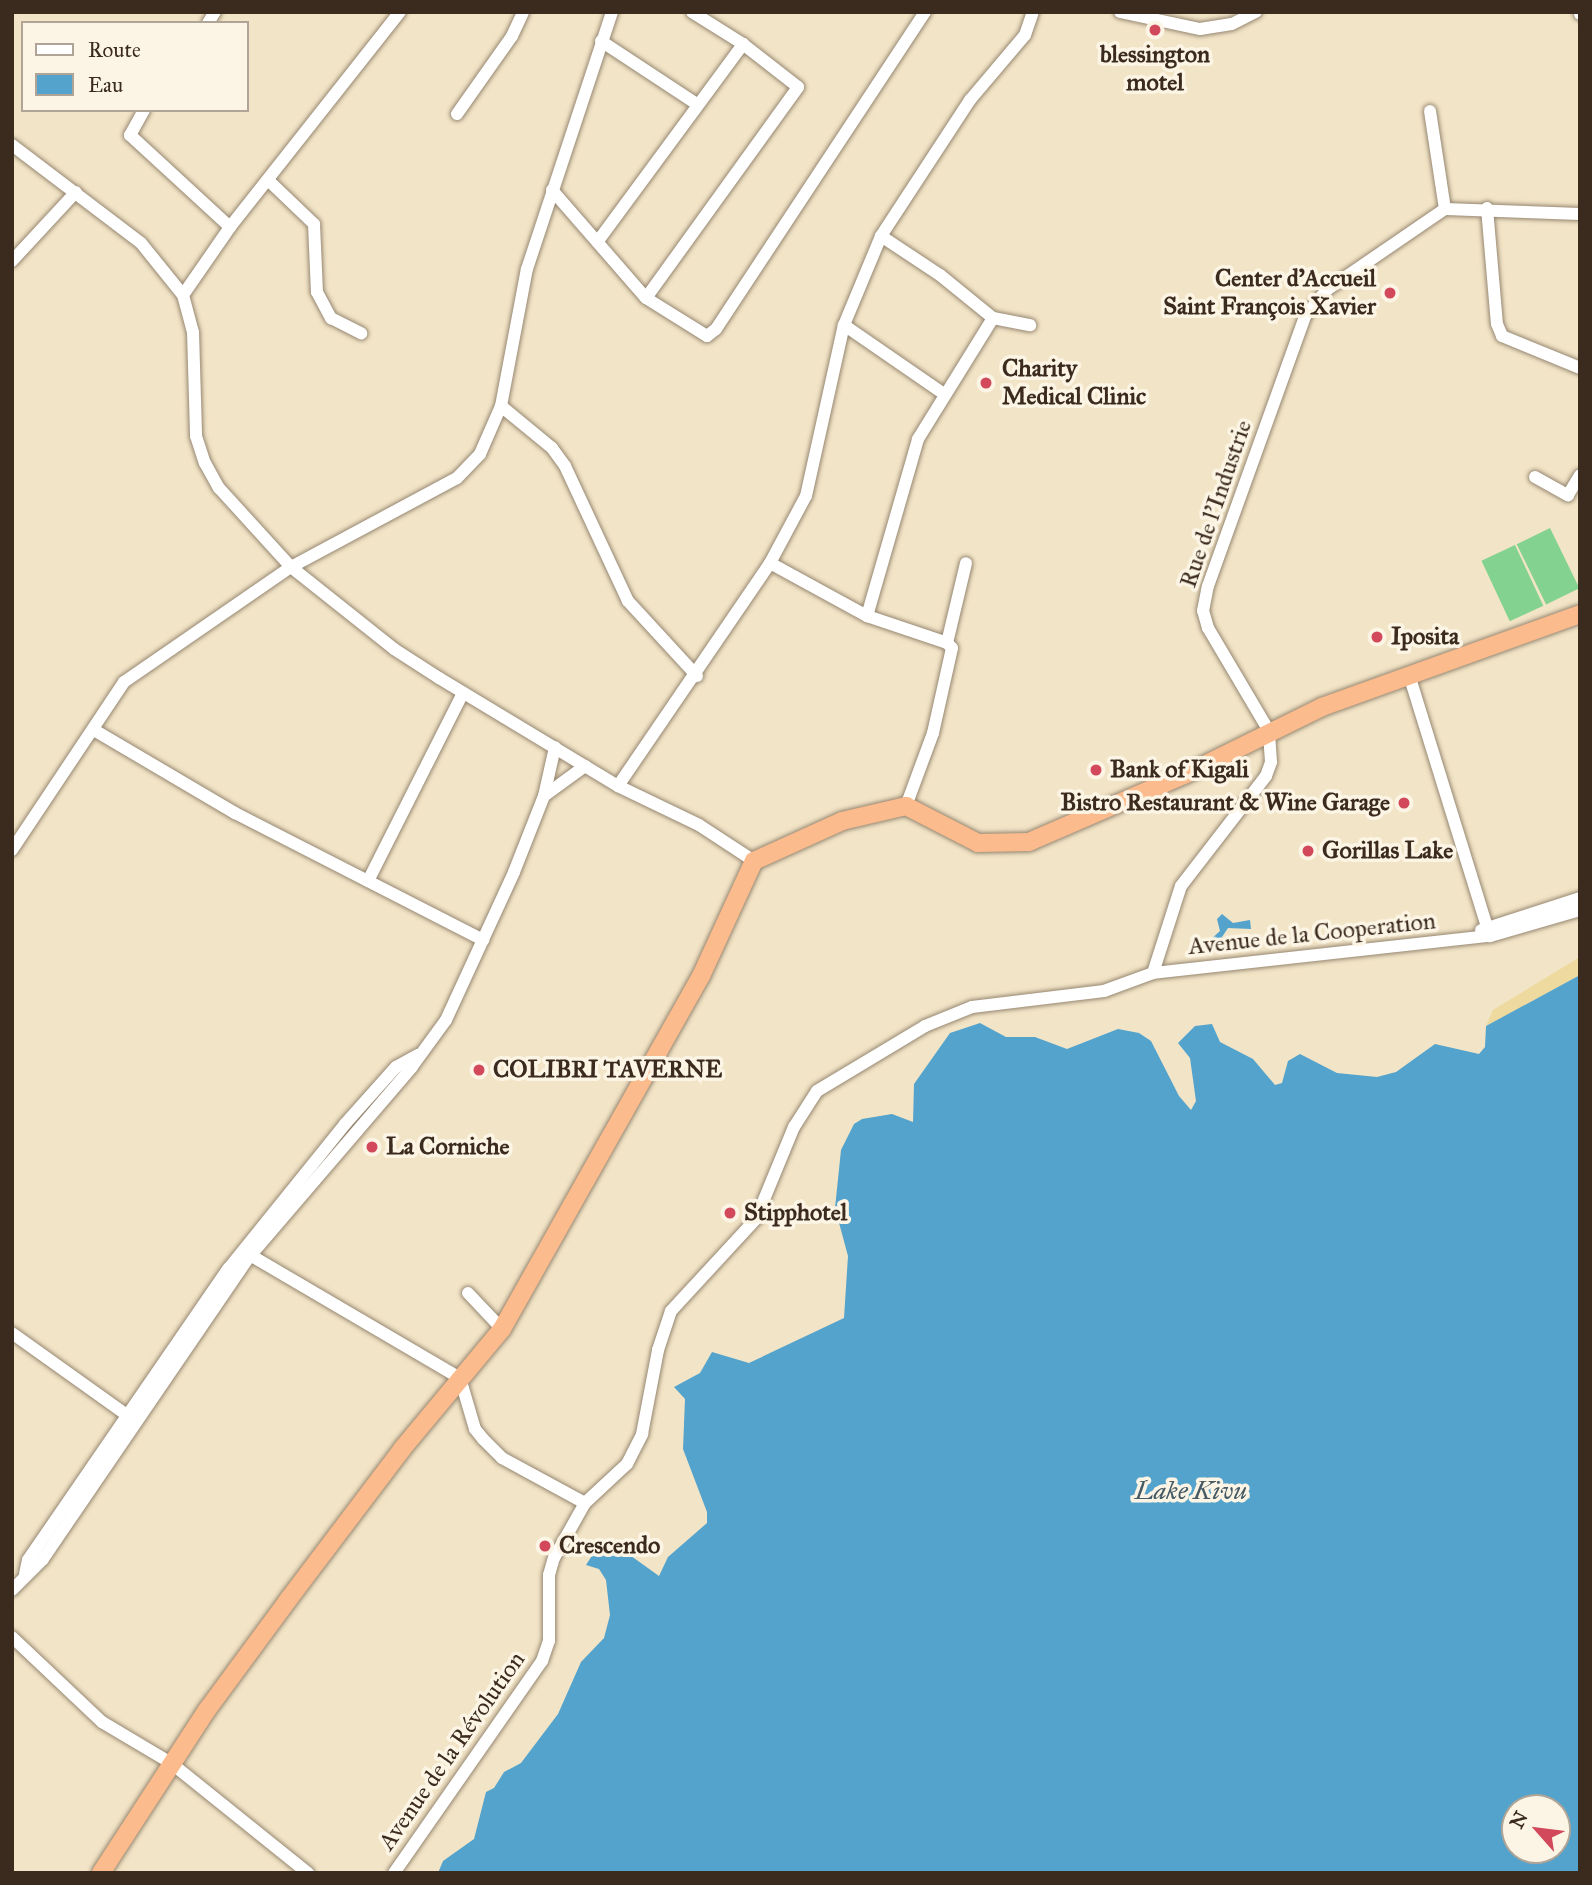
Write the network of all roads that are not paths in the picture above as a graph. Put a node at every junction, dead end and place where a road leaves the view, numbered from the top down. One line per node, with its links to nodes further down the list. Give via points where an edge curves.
1 (400, 12): 16 (street)
2 (523, 12): 14 (street, via 512,36)
3 (612, 12): 9 (street)
4 (692, 12): 10 (street)
5 (925, 12): 27 (street, via 716,329 700,336)
6 (1033, 12): 23 (street, via 1025,35 970,100)
7 (1120, 12): 8 (street, via 1200,29)
8 (1256, 12)
9 (601, 41): 11 (street); 17 (street)
10 (743, 44): 11 (street); 27 (street, via 795,81 795,96)
11 (698, 105): 24 (street)
12 (1430, 111): 20 (street)
13 (143, 112): 22 (street, via 130,135)
14 (457, 114)
15 (12, 145): 18 (street)
16 (268, 180): 22 (street); 31 (street, via 314,223 317,292 331,318)
17 (552, 190): 24 (street); 34 (street, via 527,269)
18 (76, 192): 25 (street); 26 (street, via 141,243)
19 (1487, 208): 20 (street); 21 (street); 32 (street, via 1497,324 1502,336)
20 (1445, 209): 47 (street, Rue de l'Industrie, via 1328,289 1305,316 1208,586 1203,611 1208,628)
21 (1580, 214)
22 (230, 227): 26 (street)
23 (881, 236): 28 (street); 29 (street)
24 (598, 241): 27 (street)
25 (12, 261)
26 (183, 295): 39 (street, via 193,332 196,436 205,463 219,488)
27 (646, 298)
28 (993, 318): 30 (street); 33 (street)
29 (844, 325): 33 (street); 37 (street, via 807,496)
30 (1030, 325)
31 (361, 333)
32 (1580, 368)
33 (944, 394): 41 (street, via 918,439)
34 (501, 406): 39 (street, via 480,454 457,478); 43 (street, via 552,448 565,466 628,601)
35 (1580, 475): 36 (street, via 1568,495)
36 (1535, 477)
37 (770, 563): 41 (street); 43 (street)
38 (966, 563): 42 (street)
39 (291, 567): 45 (street, via 394,649); 46 (street, via 124,682)
40 (1580, 614): 44 (highway)
41 (867, 616): 42 (street)
42 (947, 643): 52 (street, via 952,648 933,733)
43 (697, 676): 50 (street)
44 (1410, 678): 47 (highway, via 1322,707); 57 (street)
45 (463, 693): 48 (street); 55 (street)
46 (94, 730): 53 (street); 55 (street, via 235,813)
47 (1269, 731): 52 (highway, via 1186,774 1029,842 978,843); 59 (street, Rue de l'Industrie, via 1271,762 1266,776 1181,886)
48 (555, 747): 49 (street); 51 (street)
49 (584, 766): 50 (street); 51 (street)
50 (618, 786): 54 (street, via 699,825)
51 (544, 796): 58 (street)
52 (906, 806): 54 (highway, via 842,821)
53 (12, 850)
54 (754, 861): 62 (highway, via 701,976)
55 (368, 881): 58 (street)
56 (1575, 906): 57 (street, Avenue de la Cooperation)
57 (1489, 931): 59 (street, Avenue de la Cooperation)
58 (483, 940): 60 (street, via 457,1000 418,1055 349,1128)
59 (1153, 973): 66 (street, Avenue de la Révolution, via 1104,990 949,1014 817,1091 794,1127 756,1219 729,1253 676,1301 658,1350 642,1434 627,1464)
60 (246, 1253): 64 (street); 65 (street)
61 (468, 1293): 62 (street)
62 (502, 1329): 64 (highway)
63 (12, 1332): 65 (street)
64 (460, 1378): 66 (street, via 475,1429 502,1458); 69 (highway, via 356,1509)
65 (130, 1418): 67 (street, via 38,1566)
66 (586, 1503): 72 (street, Avenue de la Révolution, via 549,1576 549,1642 542,1661)
67 (12, 1590)
68 (12, 1637): 69 (street, via 102,1722)
69 (171, 1763): 70 (highway); 71 (street)
70 (101, 1873)
71 (309, 1873)
72 (394, 1873)

